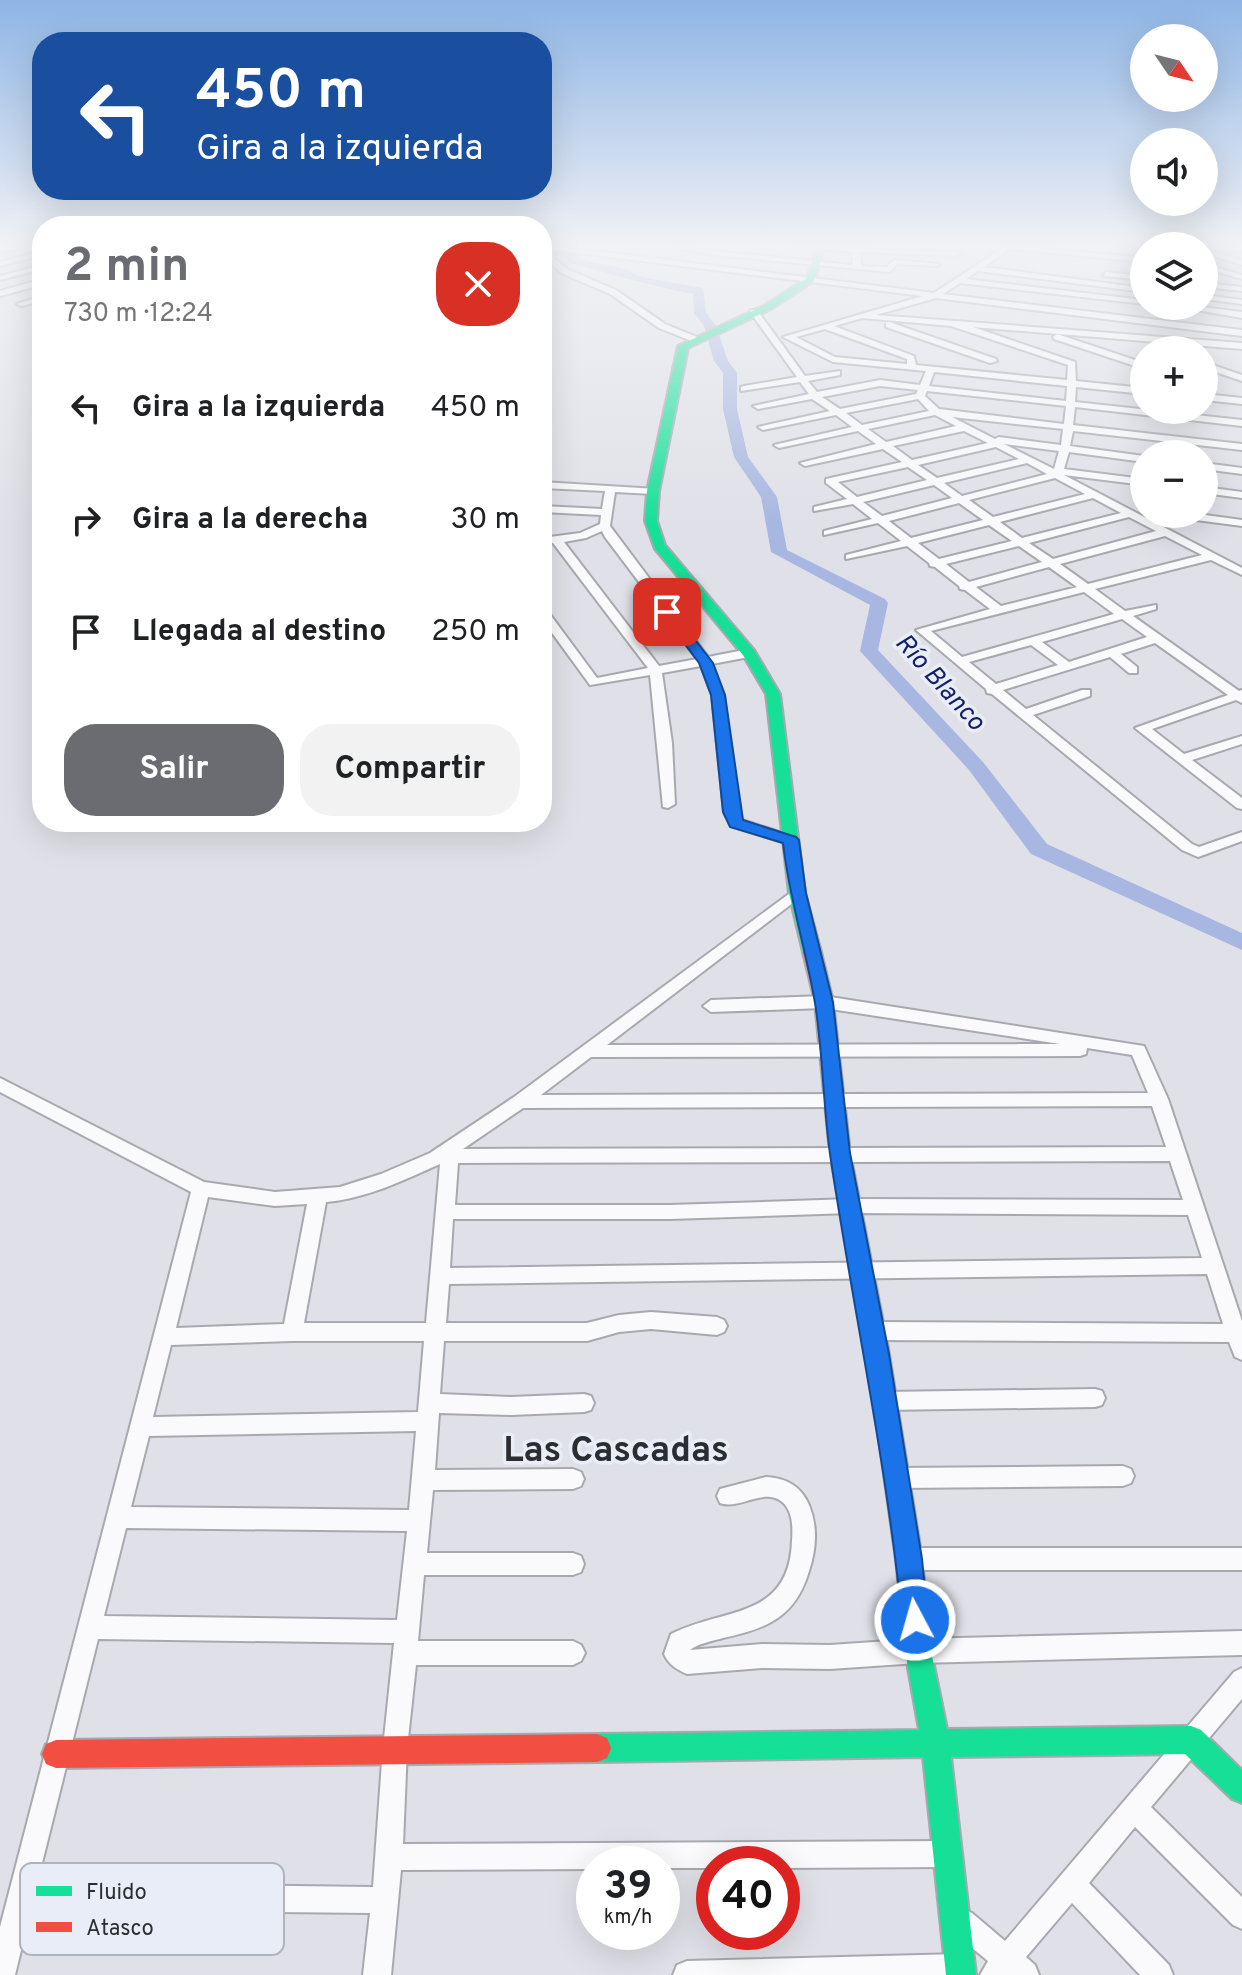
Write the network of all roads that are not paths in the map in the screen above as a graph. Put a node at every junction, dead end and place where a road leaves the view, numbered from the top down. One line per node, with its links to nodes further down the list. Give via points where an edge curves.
1 (695, 339): 53 (street, via 680,353)
2 (774, 339): 19 (street)
3 (793, 339): 12 (street, via 833,359)
4 (861, 339): 12 (street, via 911,358)
5 (930, 339): 10 (street)
6 (999, 339): 21 (street, via 1072,364)
7 (1059, 339): 11 (street)
8 (1218, 344): 9 (street)
9 (1242, 346)
10 (993, 361)
11 (1130, 363)
12 (912, 366): 15 (street)
13 (1126, 368): 14 (street)
14 (1130, 368)
15 (931, 369): 21 (street); 24 (street)
16 (1218, 370): 20 (street)
17 (837, 373): 19 (street)
18 (1218, 377): 20 (street)
19 (801, 379): 22 (street); 25 (street)
20 (1242, 379)
21 (1072, 383): 23 (street); 28 (street)
22 (744, 389)
23 (1130, 389)
24 (921, 391): 25 (street, via 875,383); 28 (street); 30 (street); 31 (street)
25 (815, 396): 29 (street); 30 (street)
26 (1218, 398): 27 (street)
27 (1242, 401)
28 (1070, 403): 32 (street); 33 (street)
29 (758, 406)
30 (837, 412): 34 (street); 36 (street)
31 (936, 412): 33 (street); 35 (street); 36 (street)
32 (1242, 423)
33 (1066, 426): 40 (street); 41 (street)
34 (763, 427)
35 (967, 427): 37 (street); 39 (street)
36 (860, 429): 38 (street); 39 (street)
37 (993, 441): 41 (street); 43 (street); 45 (street)
38 (779, 445)
39 (884, 446): 44 (street); 45 (street)
40 (1242, 447)
41 (1065, 450): 42 (street); 48 (street)
42 (1130, 457)
43 (1028, 460): 48 (street); 50 (street)
44 (805, 463)
45 (910, 464): 50 (street); 57 (street, via 830,481)
46 (1218, 468): 47 (street)
47 (1242, 471)
48 (1058, 473): 49 (street); 55 (street); 58 (street)
49 (1130, 481)
50 (936, 482): 57 (street); 58 (street)
51 (552, 486): 52 (street)
52 (610, 490): 53 (street); 62 (street)
53 (653, 491): 87 (street, via 651,521 659,546)
54 (1218, 492): 56 (street)
55 (1093, 495): 61 (street); 65 (street)
56 (1242, 495)
57 (854, 500): 59 (street); 63 (street)
58 (962, 500): 63 (street); 65 (street)
59 (818, 509)
60 (552, 511): 62 (street)
61 (1130, 514): 72 (street)
62 (606, 519): 70 (street, via 592,533); 90 (street)
63 (880, 520): 68 (street); 71 (street)
64 (1218, 520): 66 (street)
65 (992, 522): 71 (street); 72 (street)
66 (1242, 523)
67 (1154, 528): 69 (street)
68 (828, 533)
69 (1163, 533): 75 (street); 77 (street)
70 (552, 540)
71 (907, 542): 74 (street); 76 (street)
72 (1022, 542): 76 (street); 77 (street)
73 (552, 544): 93 (street)
74 (850, 557)
75 (1209, 557): 78 (street); 80 (street)
76 (934, 564): 79 (street)
77 (1053, 564): 79 (street); 80 (street)
78 (1242, 572)
79 (964, 587): 82 (street)
80 (1084, 587): 82 (street); 83 (street)
81 (1152, 607): 83 (street)
82 (998, 610): 89 (street, via 922,630)
83 (1124, 616): 85 (street); 86 (street)
84 (552, 625): 93 (street, via 594,682)
85 (1155, 639): 88 (street); 96 (street)
86 (1032, 640): 89 (street); 91 (street)
87 (749, 653): 90 (street); 105 (street, via 773,694)
88 (1113, 653): 91 (street); 92 (street)
89 (960, 661): 94 (street)
90 (706, 663): 93 (street); 105 (street, via 718,695 736,823)
91 (1066, 665): 94 (street)
92 (1133, 670)
93 (656, 671): 102 (street)
94 (991, 690): 97 (street)
95 (1086, 693): 97 (street)
96 (1240, 696): 99 (street, via 1190,710 1163,710 1148,718 1142,728)
97 (1023, 714): 104 (street, via 1187,847 1198,852)
98 (1242, 740): 99 (street)
99 (1182, 759): 101 (street)
100 (1242, 785): 101 (street)
101 (1224, 791): 103 (street)
102 (668, 804)
103 (1242, 805)
104 (1242, 836)
105 (790, 840): 106 (street)
106 (797, 893): 107 (street); 111 (street)
107 (824, 1002): 108 (street); 109 (street); 110 (street)
108 (711, 1006)
109 (828, 1048): 110 (street); 111 (street); 113 (street)
110 (1138, 1050): 114 (street)
111 (587, 1051): 115 (street)
112 (0, 1084): 119 (street)
113 (834, 1098): 114 (street); 115 (street, via 687,1104); 117 (street)
114 (1159, 1099): 118 (street)
115 (520, 1102): 116 (street)
116 (451, 1152): 117 (street); 120 (street, via 387,1179); 123 (street)
117 (840, 1153): 118 (street); 121 (street)
118 (1177, 1154): 122 (street)
119 (201, 1189): 120 (street, via 275,1199); 131 (street)
120 (318, 1197): 129 (street)
121 (851, 1206): 122 (street); 123 (street); 125 (street)
122 (1196, 1208): 124 (street)
123 (447, 1212): 126 (street)
124 (1213, 1266): 125 (street); 132 (street)
125 (861, 1268): 126 (street); 128 (street)
126 (440, 1276): 130 (street)
127 (717, 1326): 130 (street, via 649,1320 622,1321 587,1332)
128 (874, 1331): 132 (street); 134 (street)
129 (292, 1332): 130 (street); 131 (street)
130 (433, 1334): 136 (street)
131 (163, 1337): 137 (street)
132 (1238, 1342)
133 (1095, 1398): 134 (street)
134 (885, 1401): 139 (street)
135 (584, 1403): 136 (street)
136 (427, 1412): 137 (street); 141 (street)
137 (140, 1427): 143 (street)
138 (1123, 1476): 139 (street)
139 (896, 1478): 145 (street)
140 (573, 1479): 141 (street)
141 (423, 1480): 144 (street)
142 (728, 1496): 152 (street, via 762,1487 788,1492 801,1518 801,1564 784,1600 752,1620 683,1639 676,1647 680,1659)
143 (117, 1517): 144 (street); 149 (street)
144 (418, 1521): 147 (street)
145 (909, 1559): 146 (street); 152 (street)
146 (1242, 1559)
147 (414, 1564): 148 (street); 150 (street)
148 (573, 1564)
149 (89, 1627): 150 (street); 158 (street)
150 (406, 1643): 153 (street); 157 (street)
151 (1242, 1643): 152 (street)
152 (918, 1651): 156 (street)
153 (573, 1653)
154 (1242, 1681): 155 (street)
155 (1191, 1740): 156 (street); 159 (street); 160 (street)
156 (936, 1746): 157 (street); 161 (street)
157 (395, 1748): 158 (street); 162 (street)
158 (56, 1754): 163 (street)
159 (1242, 1789)
160 (1134, 1808): 164 (street); 169 (street)
161 (948, 1854): 162 (street); 168 (street)
162 (389, 1857): 167 (street)
163 (29, 1863)
164 (1071, 1883): 170 (street); 175 (street)
165 (284, 1899): 167 (street)
166 (20, 1900): 172 (street)
167 (384, 1900): 173 (street)
168 (954, 1912): 170 (street); 171 (street)
169 (1242, 1916)
170 (1010, 1969)
171 (960, 1971): 174 (street)
172 (1, 1975)
173 (377, 1975)
174 (687, 1975)
175 (1159, 1975)

